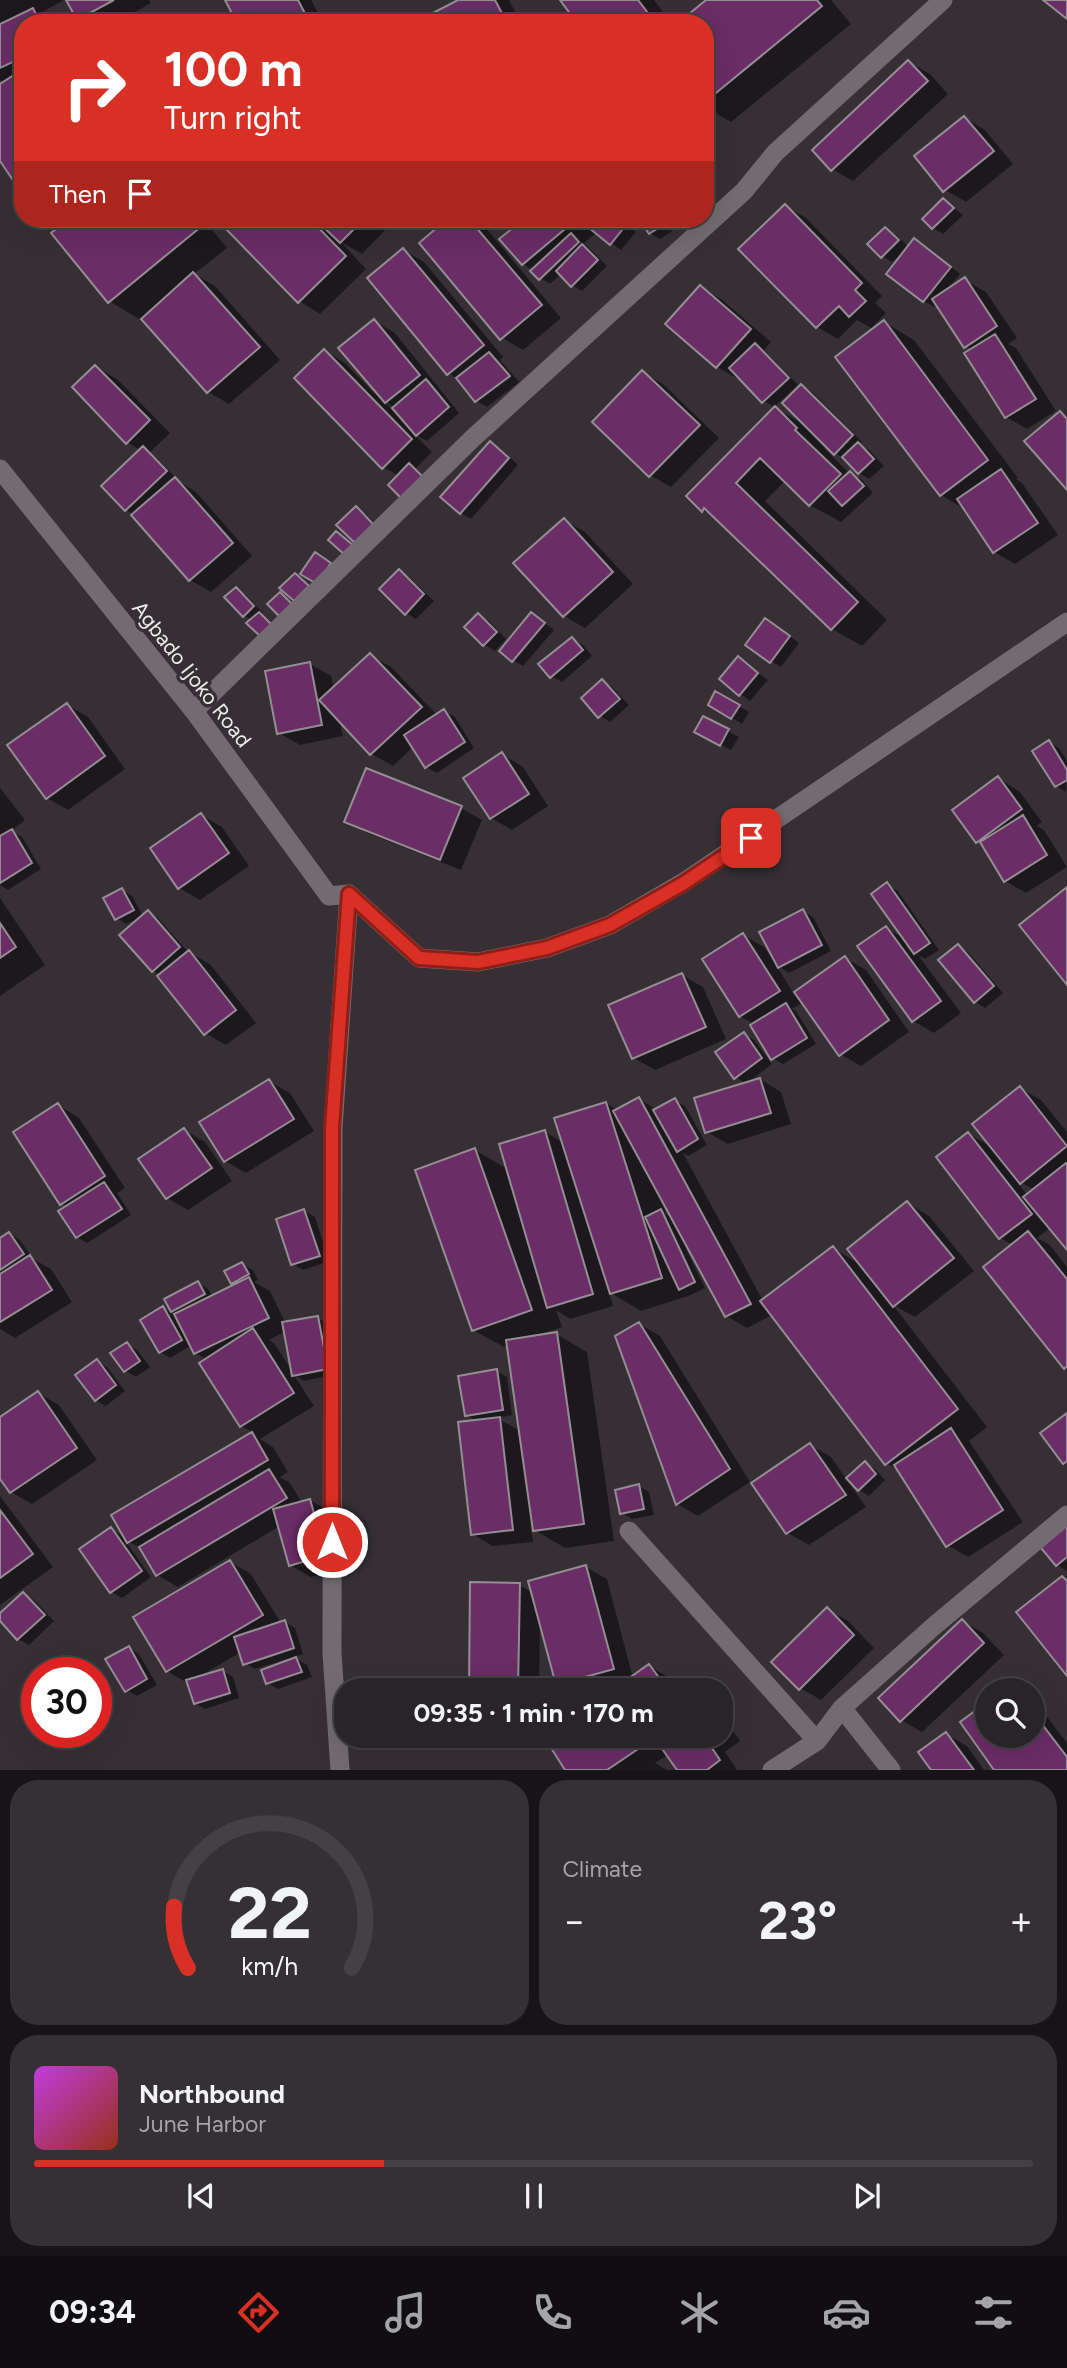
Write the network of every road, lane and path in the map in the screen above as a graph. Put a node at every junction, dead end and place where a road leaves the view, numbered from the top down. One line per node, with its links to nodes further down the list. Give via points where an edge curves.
1 (943, 0): 2 (street, via 775,153)
2 (714, 218)
3 (704, 228): 6 (street, via 473,439)
4 (0, 470): 6 (street, Agbado Ijoko Road)
5 (1067, 622): 7 (street, via 684,883 610,925 547,948 478,962 419,958)
6 (194, 711): 7 (street, Agbado Ijoko Road, via 329,896)
7 (349, 894): 12 (street, via 332,1128 332,1653)
8 (1067, 1516): 10 (street)
9 (629, 1531): 11 (street)
10 (842, 1707): 11 (street); 14 (street)
11 (817, 1741): 13 (street)
12 (341, 1769)
13 (772, 1769)
14 (891, 1769)

